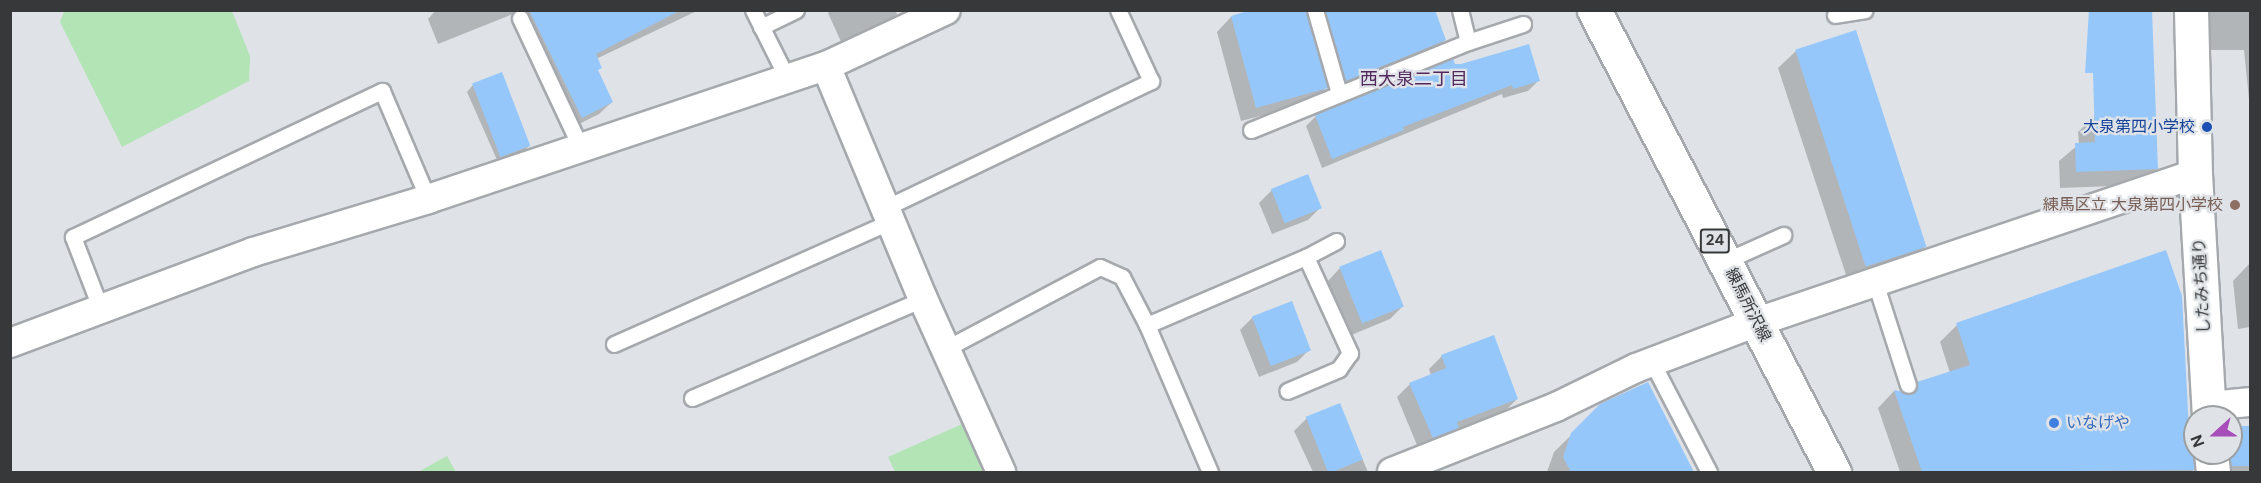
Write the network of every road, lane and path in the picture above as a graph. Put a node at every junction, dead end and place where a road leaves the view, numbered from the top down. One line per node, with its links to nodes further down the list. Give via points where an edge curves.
1 (753, 10): 13 (lane)
2 (796, 10): 13 (lane)
3 (946, 10): 15 (street)
4 (1118, 10): 22 (lane, via 1151,81)
5 (1315, 10): 17 (lane)
6 (1460, 10): 14 (lane)
7 (1594, 10): 26 (main road, 練馬所沢線 / 24)
8 (1865, 10): 10 (lane)
9 (2191, 10): 20 (main road, したみち通り)
10 (1835, 15)
11 (520, 18): 19 (lane)
12 (1523, 24): 14 (lane)
13 (761, 27): 16 (lane)
14 (1468, 42): 17 (lane)
15 (825, 66): 16 (street); 22 (street)
16 (787, 78): 19 (street)
17 (1339, 93): 18 (lane)
18 (1251, 130)
19 (581, 148): 21 (street)
20 (2195, 174): 27 (street); 39 (main road, したみち通り)
21 (428, 200): 29 (street, via 253,252); 29 (lane, via 382,91 73,237)
22 (888, 215): 28 (street); 33 (lane)
23 (1783, 235): 26 (lane)
24 (1336, 241): 25 (lane)
25 (1305, 257): 31 (lane); 37 (lane, via 1350,353 1339,369)
26 (1725, 261): 30 (main road, 練馬所沢線 / 24)
27 (1875, 282): 30 (street); 36 (lane)
28 (923, 299): 34 (street); 38 (lane)
29 (100, 307): 32 (street)
30 (1757, 322): 35 (street); 44 (main road, 練馬所沢線 / 24)
31 (1147, 325): 34 (lane, via 1122,277 1100,267); 41 (lane)
32 (10, 342)
33 (614, 344)
34 (945, 349): 40 (street)
35 (1652, 362): 42 (street, via 1556,407); 43 (lane)
36 (1908, 385)
37 (1287, 391)
38 (692, 398)
39 (2209, 405)
40 (1001, 472)
41 (1210, 472)
42 (1392, 472)
43 (1708, 472)
44 (1834, 472)

